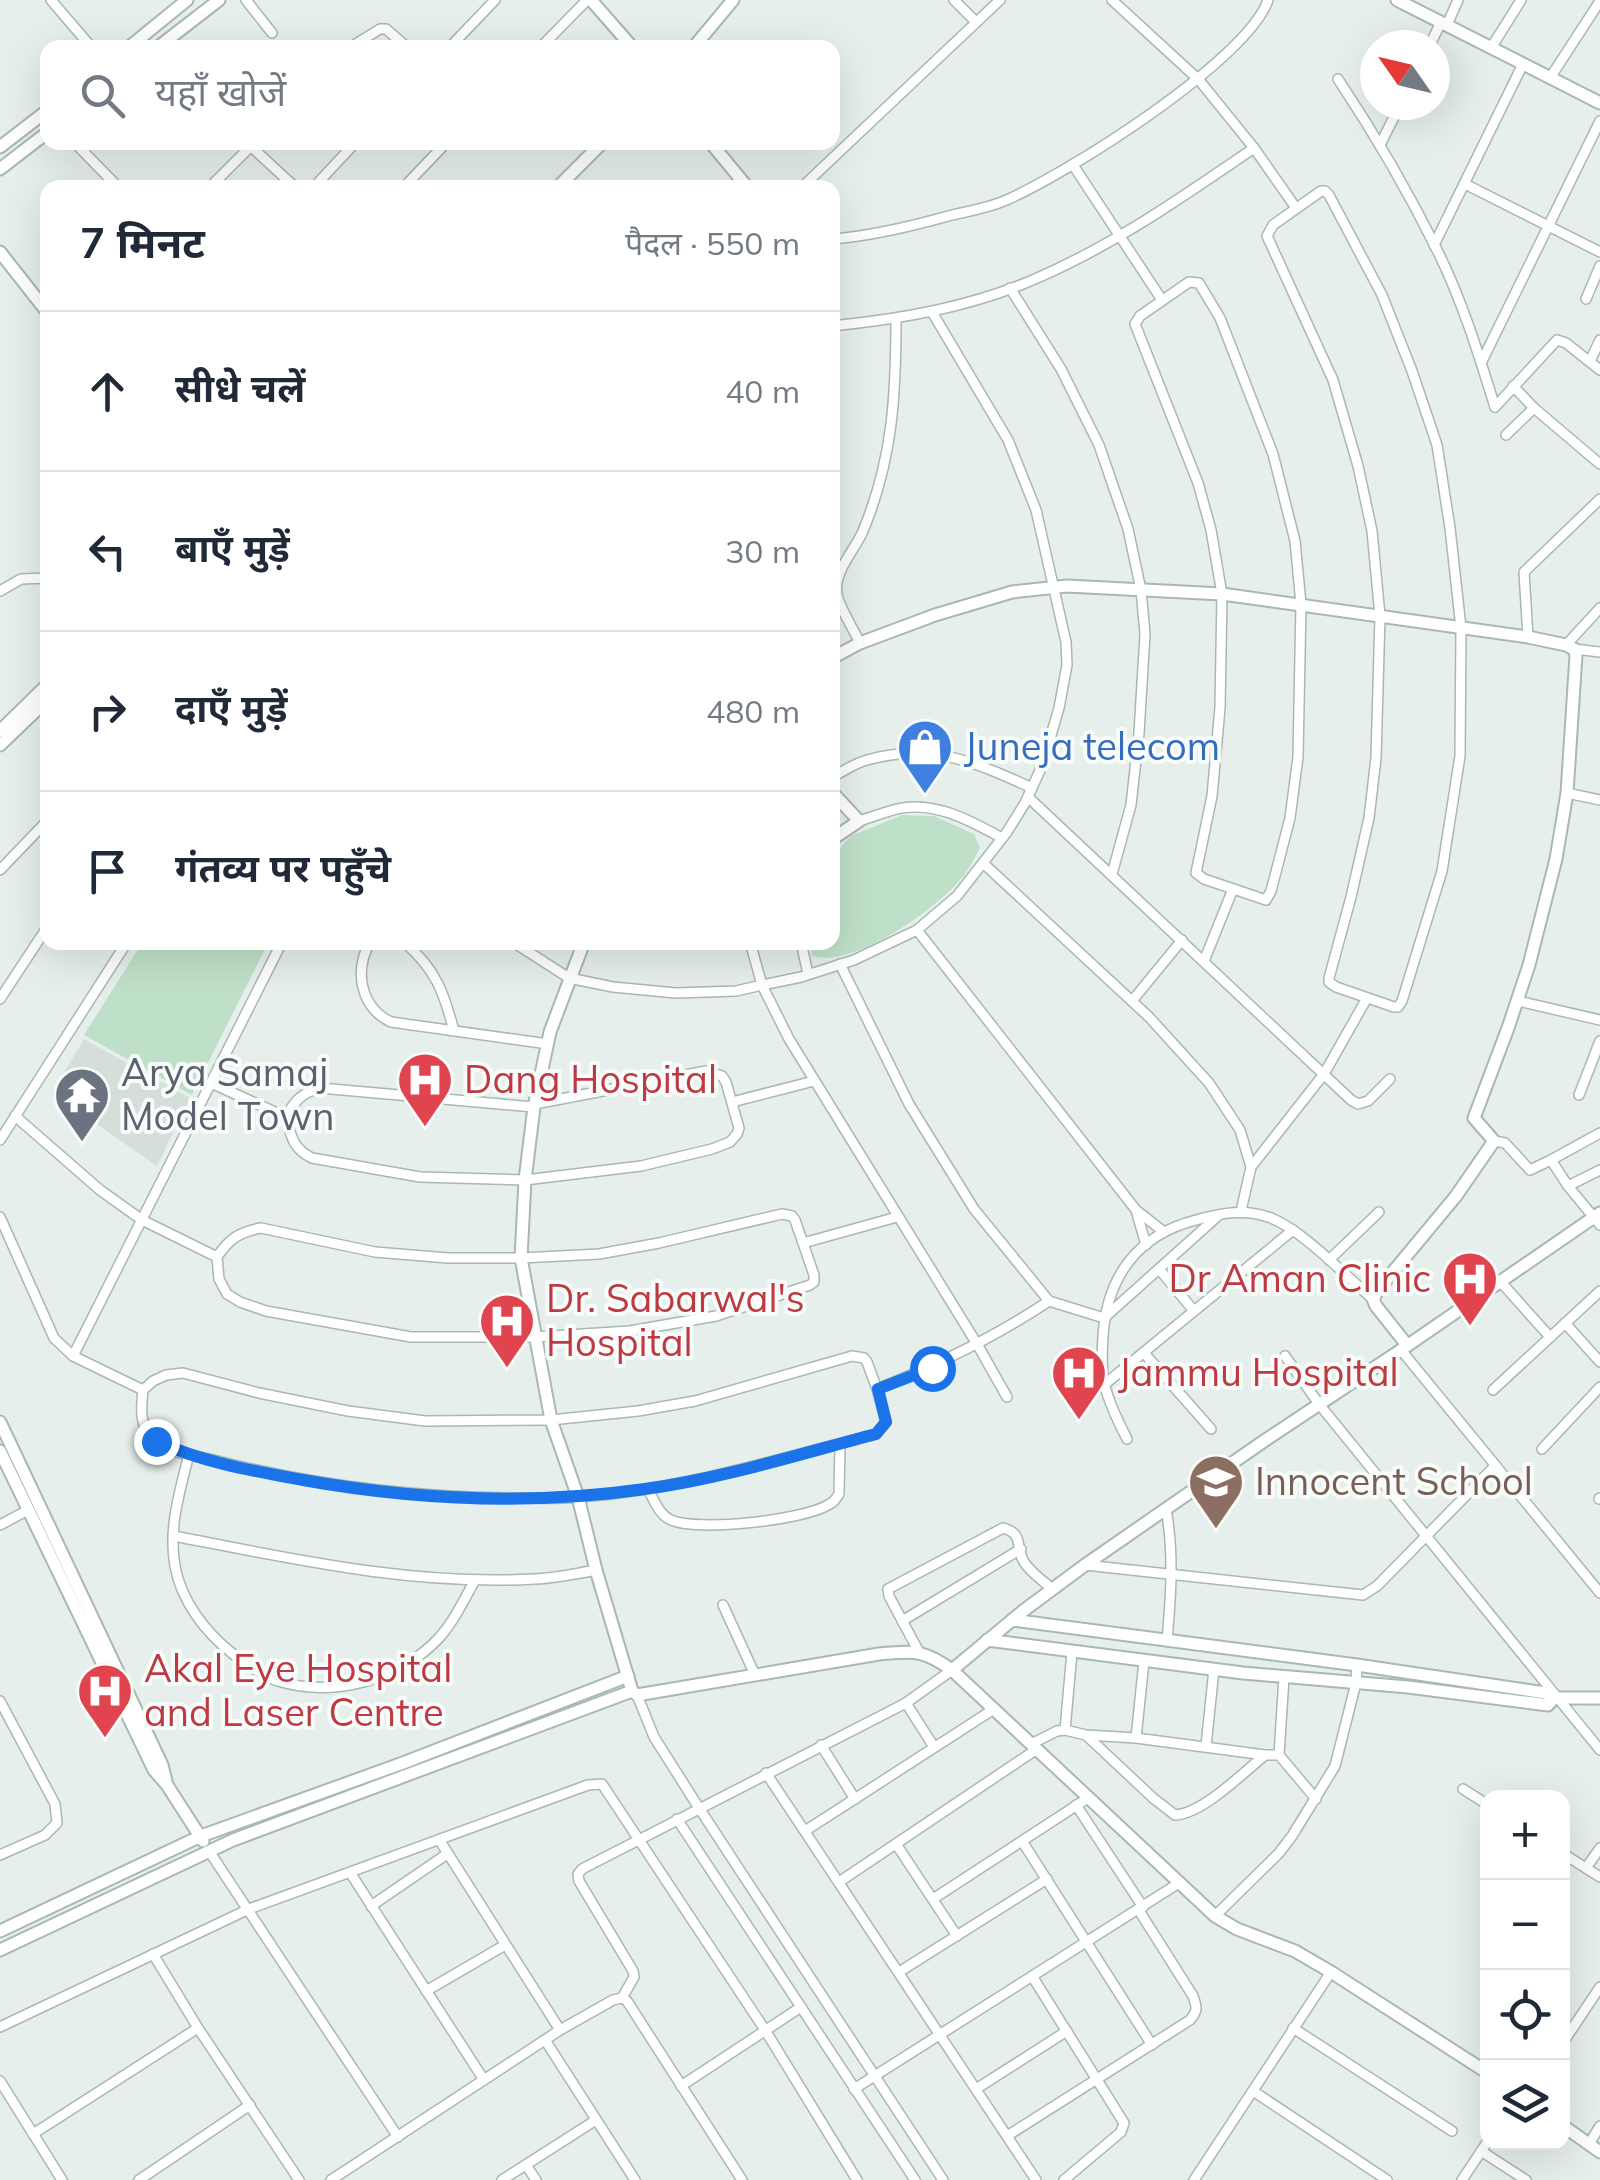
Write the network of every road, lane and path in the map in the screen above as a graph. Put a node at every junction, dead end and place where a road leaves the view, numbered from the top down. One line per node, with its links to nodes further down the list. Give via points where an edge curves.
1 (51, 0): 20 (street)
2 (188, 0): 21 (street)
3 (219, 0): 22 (street)
4 (246, 0): 19 (street)
5 (495, 0): 25 (street)
6 (589, 0): 26 (street); 27 (street)
7 (732, 0): 28 (street)
8 (954, 0): 16 (street)
9 (1000, 0): 16 (street)
10 (1112, 0): 33 (street)
11 (1268, 0): 33 (street, via 1258,20)
12 (1397, 0): 17 (street)
13 (1458, 0): 17 (street)
14 (1521, 0): 29 (street)
15 (1600, 1): 31 (street)
16 (976, 22): 58 (street)
17 (1444, 24): 18 (street); 29 (street)
18 (1440, 30)
19 (272, 34)
20 (85, 40)
21 (138, 40)
22 (167, 40)
23 (363, 40): 24 (street, via 386,29)
24 (399, 40)
25 (456, 40)
26 (548, 40)
27 (626, 40)
28 (700, 40)
29 (1491, 48): 30 (street)
30 (1523, 64): 31 (street); 59 (street)
31 (1550, 78): 34 (street)
32 (1338, 79): 39 (street)
33 (1198, 80): 41 (street); 49 (street)
34 (1600, 103)
35 (40, 116): 40 (street)
36 (1393, 120): 39 (street)
37 (1600, 121): 61 (street)
38 (40, 138): 50 (street)
39 (1381, 144): 64 (street)
40 (0, 147)
41 (1254, 148): 60 (street); 62 (street)
42 (82, 150): 51 (street)
43 (243, 150): 52 (street)
44 (254, 150): 53 (street)
45 (348, 150): 54 (street)
46 (439, 150): 55 (street)
47 (595, 150): 56 (street)
48 (717, 150): 57 (street)
49 (1072, 165): 62 (street); 63 (street, via 1000,203)
50 (0, 169)
51 (111, 180)
52 (216, 180)
53 (287, 180)
54 (320, 180)
55 (411, 180)
56 (566, 180)
57 (741, 180)
58 (809, 180)
59 (1465, 184): 61 (street); 64 (street)
60 (1296, 208): 93 (street, via 1267,236 1334,380 1372,531); 94 (street, via 1316,193 1329,195 1382,295 1412,371 1437,445)
61 (1548, 226): 65 (street); 77 (street)
62 (1120, 236): 68 (street); 69 (street)
63 (840, 238)
64 (1434, 245): 77 (street)
65 (1600, 252)
66 (0, 253): 71 (street)
67 (1600, 266): 70 (street)
68 (1010, 288): 72 (street); 87 (street, via 1098,445)
69 (1162, 300): 89 (street, via 1140,316 1136,331 1198,483); 91 (street, via 1188,282 1199,283 1220,318 1274,454 1295,541)
70 (1586, 300)
71 (40, 303)
72 (932, 312): 73 (street); 86 (street, via 1008,440 1036,510)
73 (896, 318): 74 (street); 84 (street, via 891,434 862,533)
74 (840, 325)
75 (1600, 340): 76 (street)
76 (1590, 362): 78 (street); 79 (street, via 1557,340)
77 (1481, 363): 79 (street, via 1495,407)
78 (1600, 370)
79 (1513, 386): 80 (street)
80 (1534, 408): 81 (street); 82 (street)
81 (1506, 435)
82 (1600, 464)
83 (1600, 498): 95 (street, via 1524,572)
84 (840, 574)
85 (40, 579): 88 (street)
86 (1054, 588): 87 (street); 96 (street, via 1012,592); 105 (street, via 1067,665)
87 (1141, 590): 89 (street); 115 (street, via 1140,733 1131,805)
88 (0, 591)
89 (1222, 594): 91 (street); 116 (street, via 1212,796 1196,872)
90 (840, 602): 96 (street)
91 (1301, 604): 93 (street); 116 (street, via 1290,818 1269,897)
92 (1600, 608): 97 (street)
93 (1380, 616): 94 (street); 133 (street, via 1368,818 1329,978)
94 (1461, 628): 95 (street); 133 (street, via 1460,756 1442,871 1402,1001 1394,1007)
95 (1528, 637): 97 (street)
96 (860, 643): 99 (street)
97 (1570, 647): 98 (street); 106 (street, via 1576,655)
98 (1600, 652)
99 (840, 654)
100 (40, 692): 102 (street)
101 (40, 706): 103 (street)
102 (0, 731)
103 (0, 745)
104 (840, 773): 105 (street, via 865,760 917,752 962,758)
105 (1030, 792): 112 (street); 115 (street)
106 (1567, 794): 108 (street); 135 (street)
107 (840, 800): 109 (street)
108 (1600, 800)
109 (860, 821): 111 (street); 112 (street, via 922,807)
110 (40, 828): 114 (street)
111 (840, 834)
112 (1002, 838): 113 (street)
113 (983, 863): 117 (street); 136 (street)
114 (0, 870)
115 (1112, 874): 119 (street)
116 (1233, 889): 128 (street)
117 (917, 930): 129 (street); 158 (street)
118 (40, 938): 134 (street)
119 (1182, 940): 128 (street); 136 (street)
120 (123, 950): 148 (street)
121 (278, 950): 144 (street)
122 (367, 950): 138 (street, via 364,991 378,1016)
123 (411, 950): 138 (street, via 444,993)
124 (525, 950): 131 (street)
125 (581, 950): 131 (street)
126 (752, 950): 132 (street)
127 (802, 950): 130 (street)
128 (1204, 961): 141 (street)
129 (840, 964): 130 (street); 177 (street, via 909,1104 974,1209)
130 (808, 974): 132 (street)
131 (569, 978): 132 (street, via 676,993); 140 (street)
132 (762, 986): 143 (street)
133 (1367, 998): 141 (street)
134 (0, 999)
135 (1518, 1001): 137 (street); 152 (street, via 1474,1118)
136 (1132, 1002): 154 (street, via 1209,1083 1240,1130)
137 (1600, 1020)
138 (454, 1031): 140 (street)
139 (1600, 1042): 145 (street)
140 (548, 1044): 147 (street)
141 (1324, 1074): 142 (street, via 1358,1104); 154 (street)
142 (1390, 1080)
143 (814, 1082): 146 (street); 163 (street)
144 (211, 1084): 149 (street); 165 (street)
145 (1579, 1095)
146 (732, 1102): 147 (street, via 722,1076 706,1070); 156 (street, via 737,1134 712,1149 641,1166)
147 (535, 1106): 149 (street, via 320,1088 305,1092); 156 (street)
148 (15, 1116): 151 (street); 165 (street)
149 (286, 1117): 156 (street, via 292,1141 312,1158 420,1177)
150 (1600, 1133): 153 (street)
151 (0, 1140)
152 (1494, 1141): 153 (street, via 1505,1143 1530,1170); 176 (street)
153 (1552, 1160): 157 (street)
154 (1252, 1167): 159 (street)
155 (1600, 1170): 157 (street)
156 (525, 1180): 171 (street)
157 (1568, 1186): 164 (street)
158 (1136, 1210): 167 (street); 169 (street)
159 (1241, 1211): 161 (street); 166 (street)
160 (1379, 1212): 172 (street)
161 (1219, 1215): 167 (street); 173 (street)
162 (0, 1217): 186 (street, via 54,1338)
163 (897, 1218): 168 (street); 183 (street)
164 (1597, 1218): 174 (street)
165 (142, 1220): 170 (street); 186 (street)
166 (1294, 1230): 172 (street); 178 (street)
167 (1164, 1232): 169 (street)
168 (802, 1243): 171 (street, via 795,1220 782,1214 599,1254); 182 (street, via 814,1276 806,1288 716,1316)
169 (1146, 1244): 179 (street, via 1110,1292)
170 (216, 1257): 171 (street, via 228,1240 261,1228 375,1252); 182 (street, via 227,1294 266,1312 411,1336)
171 (521, 1258): 182 (street)
172 (1329, 1260): 176 (street)
173 (1159, 1269): 178 (street); 179 (street)
174 (1499, 1280): 181 (street); 184 (street)
175 (1600, 1291): 180 (street)
176 (1373, 1299): 184 (street)
177 (1050, 1301): 179 (street); 183 (street)
178 (1194, 1312): 185 (street)
179 (1104, 1318): 189 (street)
180 (1566, 1323): 181 (street); 188 (street)
181 (1550, 1337): 193 (street)
182 (535, 1338): 196 (street)
183 (977, 1344): 191 (street); 194 (street)
184 (1404, 1348): 195 (street); 204 (street)
185 (1144, 1352): 189 (street); 198 (street)
186 (73, 1356): 192 (street)
187 (1285, 1356): 195 (street)
188 (1600, 1362)
189 (1104, 1384): 199 (street)
190 (1600, 1388): 201 (street)
191 (878, 1389): 196 (street, via 864,1358 852,1356 695,1401); 200 (street, via 882,1430)
192 (143, 1390): 196 (street, via 166,1375 183,1374 426,1421); 203 (street, via 143,1425 156,1441)
193 (1493, 1390)
194 (1007, 1397)
195 (1319, 1404): 207 (street); 210 (street)
196 (551, 1420): 206 (street)
197 (0, 1422): 251 (street)
198 (1212, 1429)
199 (1126, 1439)
200 (840, 1444): 205 (street); 205 (street, via 839,1494 824,1508 764,1521 676,1522 660,1512)
201 (1542, 1449)
202 (0, 1451): 208 (street)
203 (189, 1454): 206 (street, via 337,1486 452,1498); 211 (street)
204 (1495, 1466): 210 (street); 218 (street)
205 (648, 1489): 206 (street)
206 (578, 1497): 214 (street)
207 (1166, 1509): 213 (street); 215 (street)
208 (28, 1510): 209 (street); 251 (street)
209 (0, 1525)
210 (1428, 1534): 215 (street, via 1363,1595); 235 (street)
211 (174, 1536): 216 (street, via 316,1564); 216 (street, via 183,1591 218,1642 275,1680 304,1686 349,1686 416,1658 454,1618)
212 (1020, 1549): 217 (street); 221 (street); 221 (street, via 1012,1531 1003,1528 891,1585)
213 (1085, 1565): 215 (street); 217 (street)
214 (596, 1570): 216 (street); 231 (street)
215 (1172, 1576): 223 (street)
216 (475, 1580)
217 (1052, 1589): 220 (street)
218 (1600, 1594)
219 (723, 1604): 230 (street)
220 (1012, 1620): 222 (street); 223 (street)
221 (902, 1621): 224 (street)
222 (988, 1640): 225 (street); 229 (street)
223 (1167, 1640): 227 (street)
224 (919, 1652): 229 (street); 230 (street)
225 (1072, 1652): 226 (street); 240 (street)
226 (1144, 1661): 228 (street); 242 (street)
227 (1357, 1665): 233 (street); 235 (street)
228 (1214, 1669): 232 (street); 245 (street)
229 (952, 1670): 238 (street); 239 (street)
230 (755, 1675): 234 (street)
231 (628, 1676): 234 (street); 261 (street)
232 (1284, 1676): 233 (street); 248 (street)
233 (1356, 1683): 235 (street, via 1548,1705); 255 (street, via 1335,1766)
234 (634, 1693): 258 (street); 267 (street)
235 (1557, 1698): 236 (street); 247 (street)
236 (1600, 1698)
237 (0, 1702): 269 (street, via 58,1823)
238 (906, 1703): 243 (street); 246 (street)
239 (994, 1709): 244 (street); 246 (street)
240 (1066, 1730): 241 (street); 244 (street)
241 (1086, 1735): 242 (street); 249 (street, via 1175,1815 1220,1792)
242 (1136, 1738): 245 (street)
243 (821, 1745): 250 (street); 254 (street)
244 (1034, 1746): 253 (street); 265 (street)
245 (1206, 1746): 249 (street)
246 (934, 1748): 254 (street)
247 (1600, 1750)
248 (1279, 1755): 249 (street); 255 (street)
249 (1264, 1756)
250 (766, 1773): 258 (street); 260 (street)
251 (167, 1785): 261 (street)
252 (1463, 1789): 256 (street)
253 (1088, 1798): 257 (street); 276 (street)
254 (855, 1799): 260 (street)
255 (1316, 1799): 283 (street, via 1279,1853)
256 (1480, 1800)
257 (1076, 1805): 263 (street); 281 (street)
258 (699, 1808): 259 (street); 277 (street)
259 (678, 1819): 262 (street); 278 (street)
260 (805, 1831): 275 (street)
261 (201, 1836): 267 (street); 284 (street)
262 (638, 1840): 264 (street, via 608,1790 596,1783); 295 (street, via 577,1878 633,1972); 301 (street)
263 (1022, 1840): 274 (street); 279 (street)
264 (440, 1841): 268 (street); 272 (street)
265 (896, 1844): 275 (street); 279 (street)
266 (1600, 1848): 271 (street)
267 (210, 1851): 282 (street); 288 (street)
268 (447, 1854): 280 (street); 287 (street)
269 (0, 1855)
270 (1570, 1857): 271 (street)
271 (1586, 1868): 273 (street)
272 (351, 1874): 280 (street); 282 (street)
273 (1600, 1877)
274 (1046, 1879): 285 (street); 286 (street)
275 (839, 1882): 290 (street)
276 (1179, 1883): 281 (street); 283 (street)
277 (749, 1884): 278 (street); 308 (street)
278 (728, 1896): 296 (street)
279 (933, 1899): 285 (street)
280 (372, 1906): 294 (street)
281 (1140, 1908): 286 (street); 306 (street, via 1197,2007 1190,2020)
282 (249, 1909): 289 (street); 323 (street)
283 (1216, 1916): 291 (street)
284 (0, 1931)
285 (957, 1936): 290 (street)
286 (1087, 1942): 292 (street); 306 (street)
287 (505, 1945): 294 (street); 300 (street)
288 (0, 1950)
289 (153, 1954): 297 (street); 298 (street)
290 (899, 1972): 304 (street)
291 (1331, 1972): 299 (street); 307 (street)
292 (1032, 1976): 302 (street); 304 (street)
293 (1600, 1987): 303 (street)
294 (426, 1990): 310 (street)
295 (622, 1998): 300 (street); 312 (street)
296 (801, 2008): 301 (street); 313 (street)
297 (0, 2027)
298 (198, 2028): 316 (street); 321 (street)
299 (1294, 2028): 315 (street); 319 (street)
300 (560, 2030): 305 (street)
301 (765, 2030): 312 (street); 337 (street)
302 (1068, 2031): 309 (street); 314 (street)
303 (1570, 2032)
304 (940, 2035): 308 (street); 314 (street)
305 (545, 2040): 310 (street); 317 (street)
306 (1152, 2044): 309 (street)
307 (1480, 2068)
308 (874, 2076): 313 (street); 339 (street)
309 (1098, 2079): 322 (street); 341 (street, via 1124,2128)
310 (484, 2080): 323 (street)
311 (0, 2081): 321 (street)
312 (682, 2086): 336 (street)
313 (854, 2089): 338 (street)
314 (976, 2089): 322 (street)
315 (1252, 2090): 328 (street); 342 (street)
316 (250, 2106): 330 (street); 331 (street)
317 (596, 2120): 327 (street); 335 (street)
318 (1600, 2126): 324 (street)
319 (1452, 2131)
320 (1570, 2131): 324 (street)
321 (33, 2134): 329 (street)
322 (1008, 2136): 340 (street)
323 (398, 2137): 332 (street)
324 (1594, 2148)
325 (1481, 2150): 344 (street)
326 (1489, 2150): 345 (street)
327 (526, 2164): 333 (street); 334 (street)
328 (1370, 2175): 343 (street)
329 (62, 2180)
330 (139, 2180)
331 (300, 2180)
332 (331, 2180)
333 (502, 2180)
334 (536, 2180)
335 (635, 2180)
336 (742, 2180)
337 (857, 2180)
338 (914, 2180)
339 (942, 2180)
340 (1036, 2180)
341 (1064, 2180)
342 (1194, 2180)
343 (1387, 2180)
344 (1462, 2180)
345 (1526, 2180)

